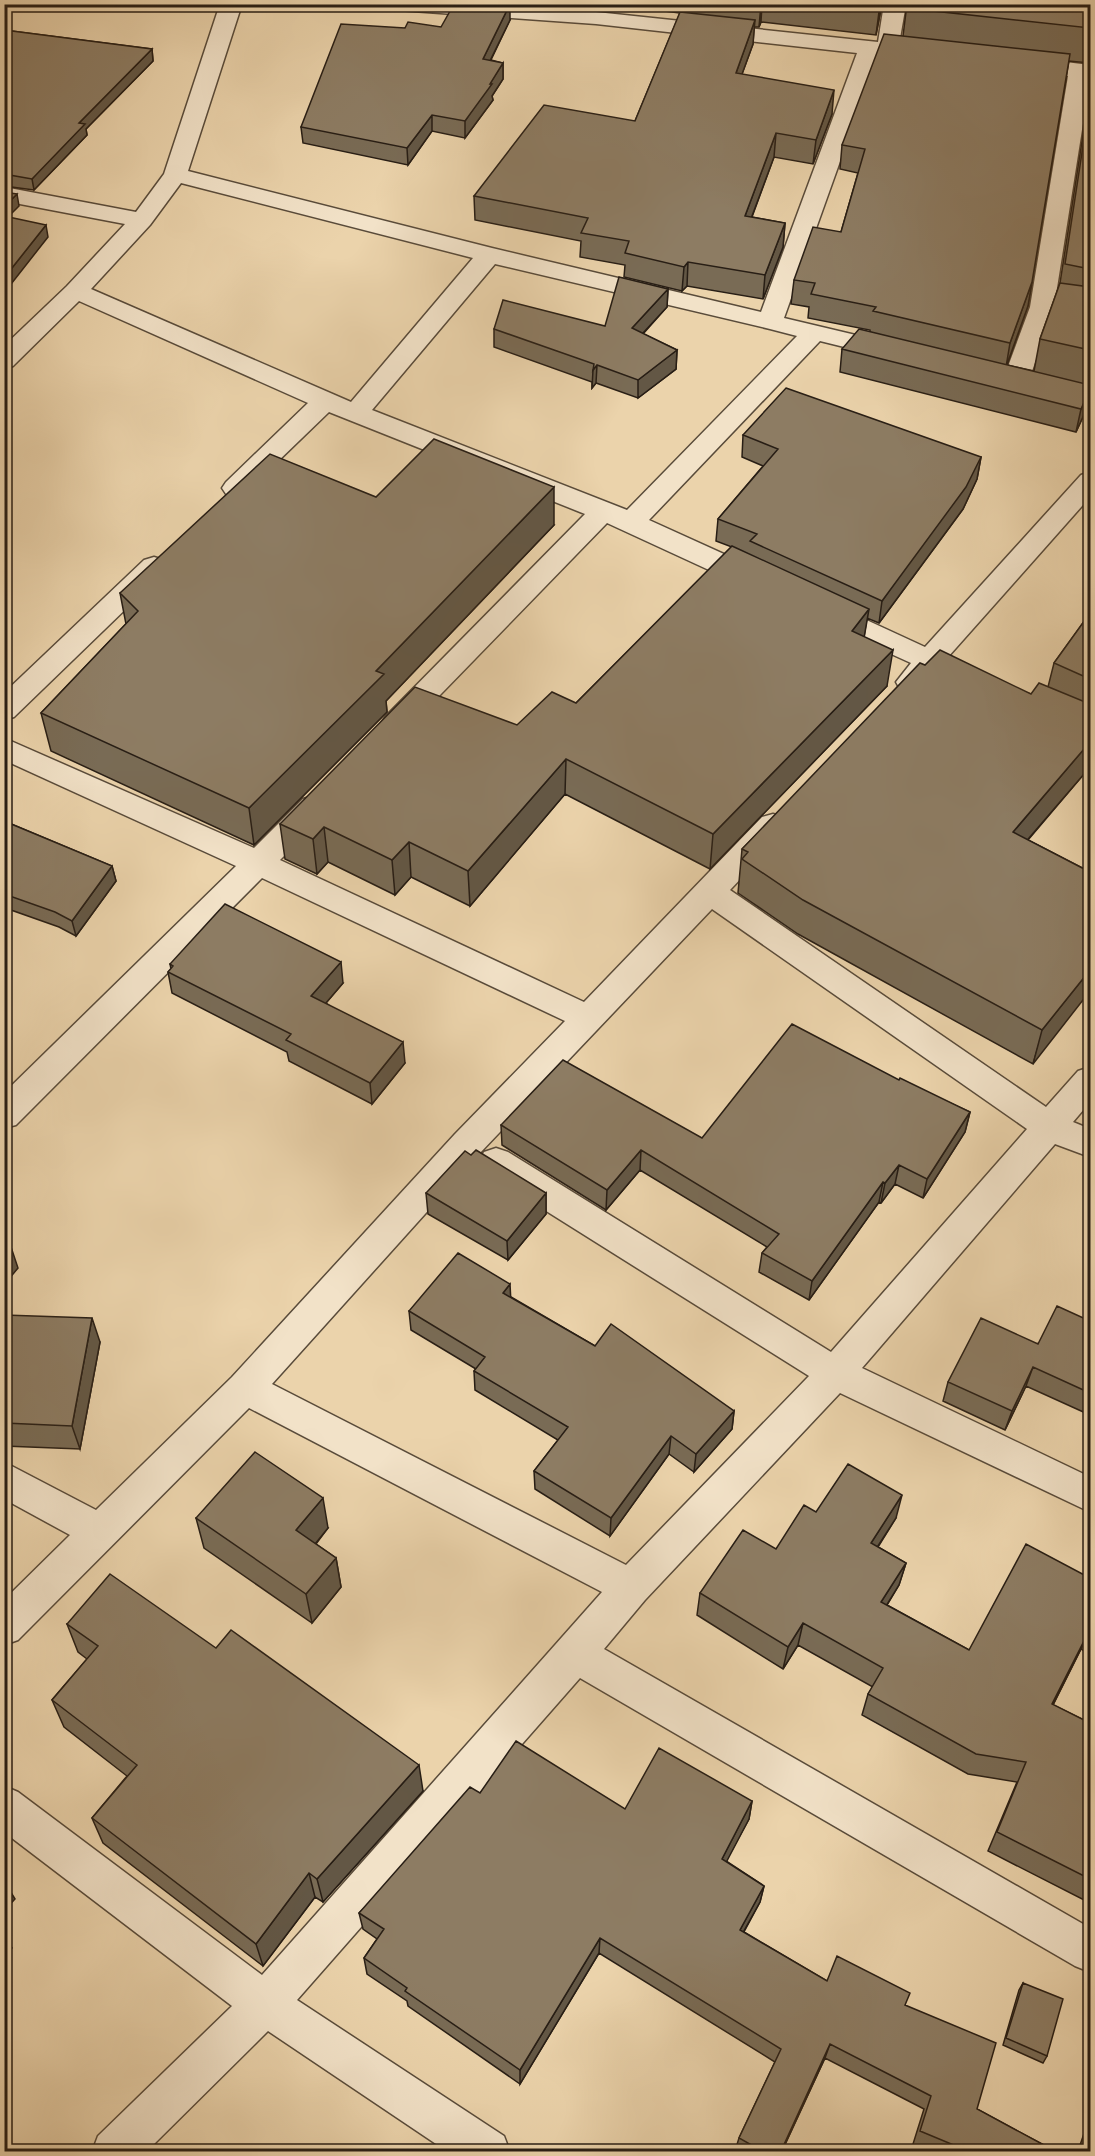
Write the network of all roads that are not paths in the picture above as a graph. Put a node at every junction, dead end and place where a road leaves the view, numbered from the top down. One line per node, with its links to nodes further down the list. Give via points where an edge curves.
1 (231, 4): 9 (street)
2 (398, 4): 4 (street)
3 (895, 4): 5 (street)
4 (560, 10): 5 (street)
5 (878, 49): 6 (street); 14 (street)
6 (944, 56)
7 (1001, 62): 8 (street)
8 (1085, 71): 18 (street, via 1051,309)
9 (175, 175): 11 (street); 12 (street)
10 (4, 195): 11 (street)
11 (142, 220): 13 (street)
12 (489, 255): 14 (street); 20 (street)
13 (76, 291): 17 (street); 19 (street)
14 (770, 322): 15 (street)
15 (814, 333): 16 (street); 24 (street)
16 (915, 356)
17 (4, 361)
18 (1015, 380)
19 (325, 401): 20 (street); 22 (street)
20 (356, 412): 23 (street)
21 (1090, 481): 26 (street)
22 (215, 507)
23 (603, 512): 24 (street); 30 (street)
24 (631, 522): 26 (street)
25 (173, 548): 29 (street)
26 (930, 661): 27 (street); 28 (street)
27 (973, 680)
28 (889, 704)
29 (4, 710)
30 (376, 744)
31 (4, 748): 34 (street)
32 (334, 786): 34 (street)
33 (791, 806): 35 (street)
34 (259, 863): 36 (street); 38 (street)
35 (709, 891): 36 (street); 39 (street)
36 (588, 1018): 41 (street)
37 (1090, 1080): 39 (street)
38 (4, 1115)
39 (1051, 1128): 40 (street); 42 (street)
40 (1090, 1143)
41 (467, 1144): 42 (street); 43 (street)
42 (835, 1373): 45 (street); 47 (street)
43 (245, 1388): 46 (street); 47 (street)
44 (4, 1479): 46 (street)
45 (1090, 1495)
46 (100, 1532): 48 (street)
47 (631, 1587): 49 (street)
48 (4, 1627)
49 (575, 1654): 51 (street); 52 (street)
50 (4, 1806): 52 (street)
51 (1090, 1951)
52 (265, 2004): 53 (street); 54 (street)
53 (114, 2151)
54 (488, 2151)

